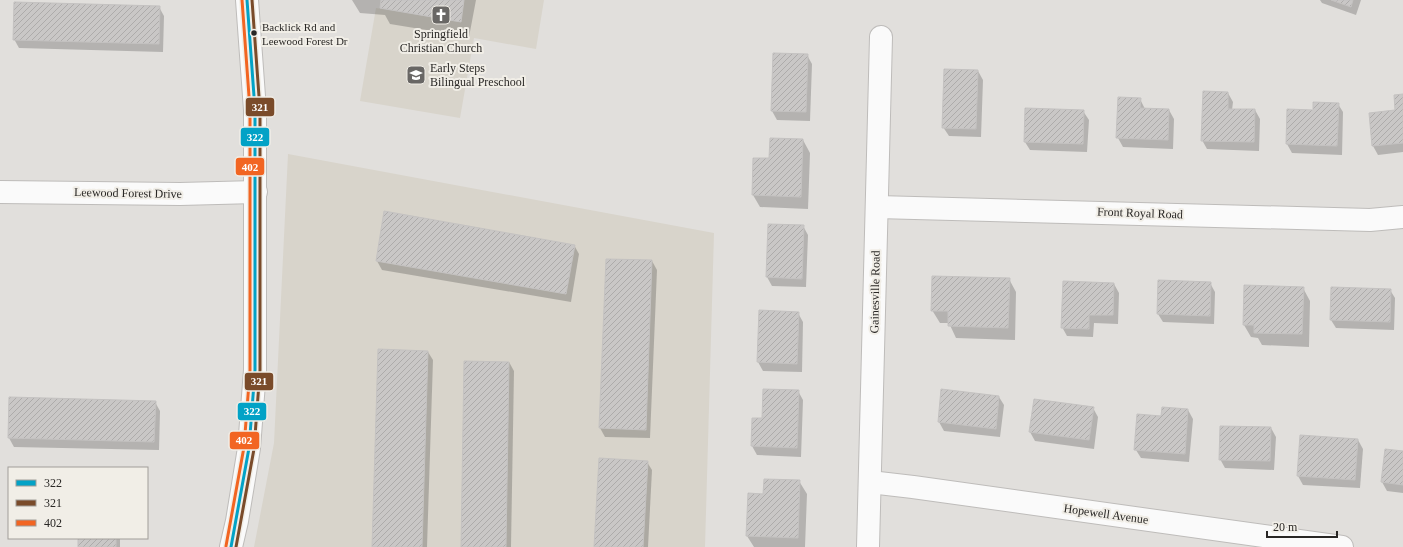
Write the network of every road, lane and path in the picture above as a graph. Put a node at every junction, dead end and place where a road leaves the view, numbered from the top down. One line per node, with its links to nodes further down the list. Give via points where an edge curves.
1 (247, 0): 4 (street, via 255,110)
2 (881, 37): 5 (street, Gainesville Road)
3 (0, 192): 4 (street, Leewood Forest Drive)
4 (256, 192): 8 (street, via 254,386 249,448)
5 (877, 207): 6 (street, Front Royal Road, via 1370,220); 7 (street, Gainesville Road)
6 (1403, 217)
7 (870, 482): 9 (street, Gainesville Road); 10 (street, Hopewell Avenue)
8 (231, 547)
9 (868, 547)
10 (1342, 547)

